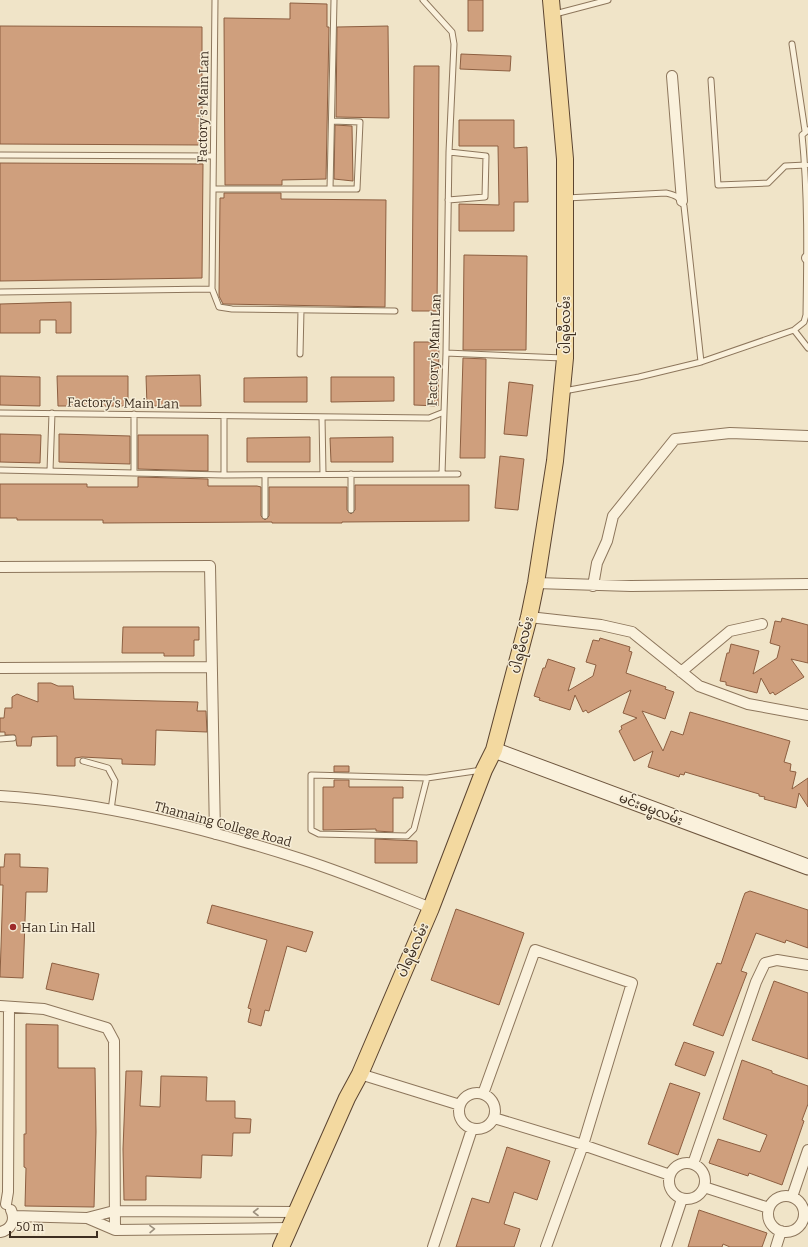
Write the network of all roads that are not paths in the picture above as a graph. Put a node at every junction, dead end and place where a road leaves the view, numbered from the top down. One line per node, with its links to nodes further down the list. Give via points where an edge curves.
1 (215, 0): 13 (lane, Factory's Main Lan)
2 (334, 0): 9 (lane)
3 (423, 0): 11 (lane, Factory's Main Lan, via 452,32 454,44)
4 (608, 0): 5 (lane)
5 (552, 7): 17 (main road, ပါရမီလမ်း, via 566,159)
6 (792, 44): 10 (lane)
7 (672, 76): 19 (street)
8 (711, 80): 14 (lane, via 718,185 768,183 785,166)
9 (332, 121): 16 (lane); 16 (lane, via 360,122 357,189)
10 (805, 132): 14 (lane)
11 (449, 152): 18 (lane, Factory's Main Lan); 18 (lane, via 486,156 485,197)
12 (0, 155): 13 (lane)
13 (213, 156): 15 (lane, Factory's Main Lan)
14 (806, 165): 20 (lane)
15 (213, 189): 16 (lane); 21 (lane, Factory's Main Lan)
16 (330, 189)
17 (565, 198): 19 (lane, via 666,193 678,196); 29 (main road, ပါရမီလမ်း)
18 (448, 200): 27 (lane, Factory's Main Lan)
19 (682, 201): 30 (lane)
20 (808, 258): 25 (lane, via 806,315 804,322)
21 (212, 289): 22 (lane); 23 (lane, via 219,307)
22 (0, 292)
23 (301, 310): 24 (lane); 28 (lane)
24 (395, 311)
25 (794, 330): 26 (lane); 30 (lane)
26 (808, 348)
27 (446, 353): 29 (lane); 32 (lane, Factory's Main Lan)
28 (300, 354)
29 (565, 358): 31 (main road, ပါရမီလမ်း)
30 (701, 362): 31 (lane, via 639,377)
31 (562, 391): 51 (main road, ပါရမီလမ်း, via 555,461)
32 (444, 412): 37 (lane, Factory's Main Lan, via 429,418); 44 (lane)
33 (0, 413): 34 (lane, Factory's Main Lan)
34 (52, 413): 35 (lane, Factory's Main Lan); 40 (lane)
35 (134, 414): 36 (lane, Factory's Main Lan); 41 (lane)
36 (224, 416): 37 (lane, Factory's Main Lan); 46 (lane)
37 (322, 417): 42 (lane)
38 (808, 436): 53 (street, via 730,433 675,439 612,516 607,541 597,563)
39 (0, 470): 40 (lane)
40 (50, 471): 41 (lane)
41 (134, 473): 46 (lane)
42 (323, 474): 43 (lane); 47 (lane)
43 (351, 474): 44 (lane); 48 (lane)
44 (442, 474): 45 (lane)
45 (458, 474)
46 (224, 475): 47 (lane)
47 (265, 475): 49 (lane)
48 (351, 510)
49 (265, 516)
50 (0, 567): 56 (street, via 210,566)
51 (536, 583): 53 (street); 54 (main road, ပါရမီလမ်း)
52 (808, 584): 53 (street)
53 (593, 586)
54 (529, 617): 58 (street, via 601,625 632,632); 62 (main road, ပါရမီလမ်း)
55 (762, 624): 58 (street, via 730,631)
56 (212, 667): 57 (street); 68 (street)
57 (0, 668)
58 (682, 672): 59 (street, via 699,686 748,704)
59 (808, 715)
60 (13, 738): 61 (lane)
61 (0, 739)
62 (494, 750): 64 (main road, ပါရမီလမ်း); 69 (main road, မင်းဓမ္မလမ်း)
63 (83, 761): 67 (lane, via 108,768 115,781)
64 (484, 770): 65 (lane); 70 (main road, ပါရမီလမ်း)
65 (427, 778): 65 (lane, via 311,775 311,830 319,834 407,836 414,829)
66 (0, 796): 67 (street, Thamaing College Road, via 42,798)
67 (111, 810): 68 (street, Thamaing College Road)
68 (215, 834): 70 (street, Thamaing College Road, via 302,859)
69 (808, 867)
70 (431, 908): 73 (main road, ပါရမီလမ်း)
71 (808, 965): 80 (street, via 777,960 765,963 756,982)
72 (4, 1006): 85 (street, via 8,1192); 87 (street, via 44,1009 107,1028 114,1041)
73 (360, 1074): 75 (street); 89 (main road, ပါရမီလမ်း)
74 (483, 1094): 75 (street, via 470,1094); 76 (street, via 492,1101); 78 (street, via 535,950 632,983)
75 (460, 1105): 77 (street, via 461,1121)
76 (494, 1118): 77 (street, via 482,1129); 78 (street)
77 (472, 1129): 99 (street)
78 (583, 1145): 81 (street); 100 (street)
79 (808, 1150): 83 (street)
80 (693, 1164): 81 (street, via 680,1164); 82 (street, via 704,1176)
81 (670, 1175): 84 (street, via 671,1191)
82 (704, 1188): 84 (street, via 692,1199); 86 (street)
83 (792, 1197): 86 (street, via 780,1197 774,1200); 92 (street, via 801,1204)
84 (682, 1199): 101 (street)
85 (3, 1204): 90 (street, via 10,1207)
86 (769, 1208): 96 (street, via 770,1223)
87 (114, 1211): 88 (street); 91 (street); 95 (street)
88 (203, 1212): 89 (street, one-way to 88); 93 (street)
89 (295, 1212): 94 (main road, ပါရမီလမ်း)
90 (14, 1216): 91 (street); 97 (street, via 11,1226)
91 (87, 1218): 95 (street)
92 (805, 1221): 96 (street, via 796,1229)
93 (203, 1228): 94 (street); 95 (street, one-way to 93)
94 (289, 1228): 98 (main road, ပါရမီလမ်း)
95 (115, 1230)
96 (781, 1231): 102 (street)
97 (0, 1232)
98 (281, 1247)
99 (433, 1247)
100 (546, 1247)
101 (666, 1247)
102 (776, 1247)

